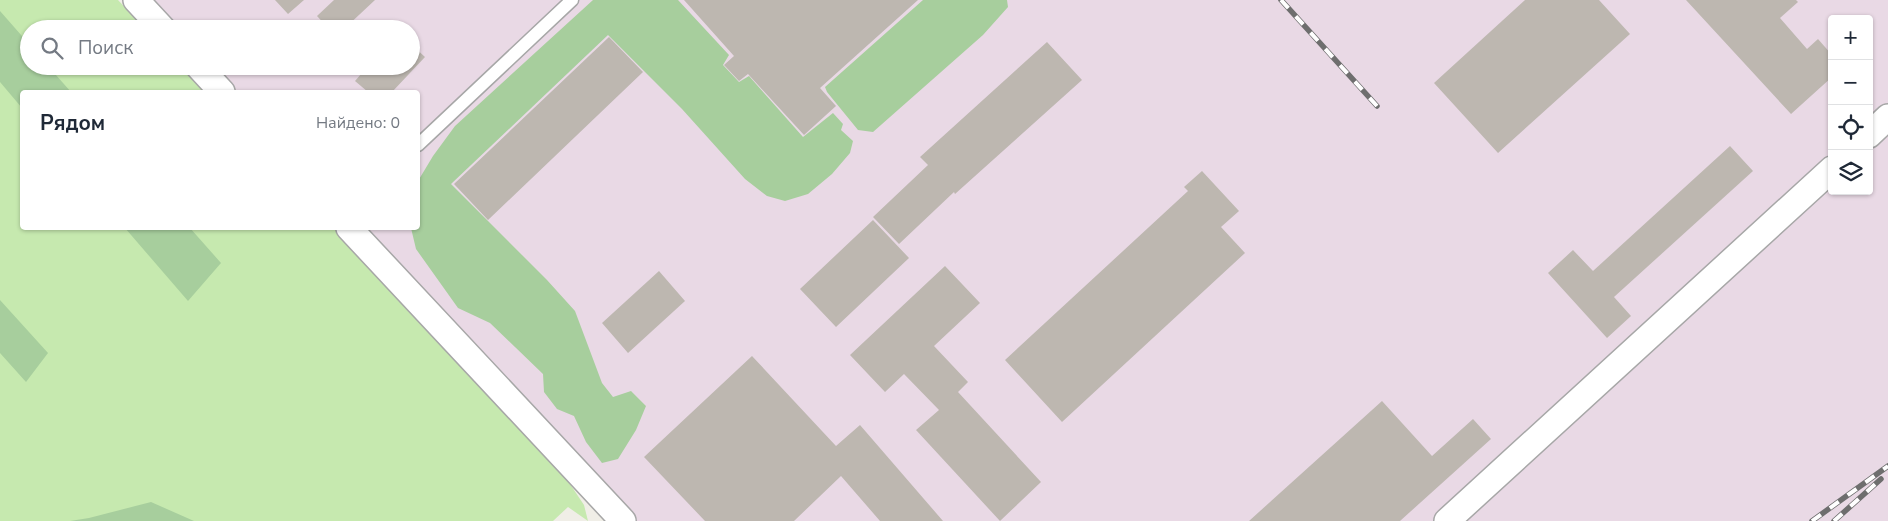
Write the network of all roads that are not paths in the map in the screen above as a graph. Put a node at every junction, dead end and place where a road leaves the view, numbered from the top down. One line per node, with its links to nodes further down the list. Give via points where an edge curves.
1 (136, 0): 3 (street)
2 (572, 0): 8 (lane)
3 (155, 20)
4 (206, 75): 5 (street)
5 (220, 90)
6 (1888, 118): 7 (street)
7 (1873, 131)
8 (420, 143)
9 (1828, 173): 12 (street)
10 (351, 230): 11 (street)
11 (623, 521)
12 (1447, 521)

